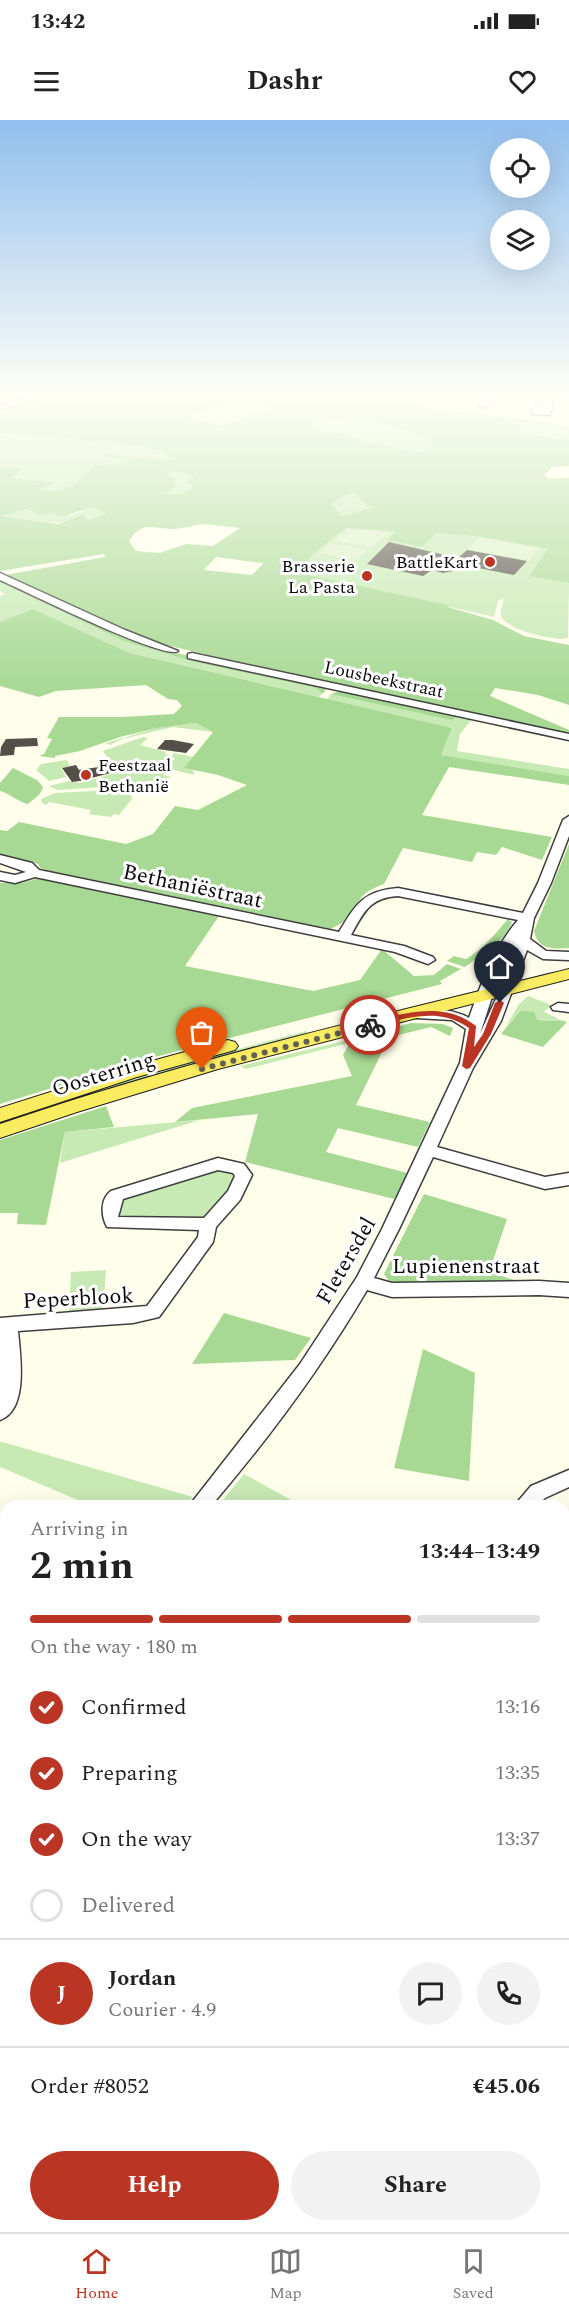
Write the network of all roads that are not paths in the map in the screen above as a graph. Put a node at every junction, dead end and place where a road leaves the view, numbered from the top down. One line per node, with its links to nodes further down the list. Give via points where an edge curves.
1 (0, 576): 2 (street, via 120,632)
2 (173, 651)
3 (192, 656): 4 (street, Lousbeekstraat)
4 (569, 737)
5 (569, 820): 9 (street, Fletersdel)
6 (0, 859): 7 (street, Bethaniëstraat, via 27,866)
7 (35, 873): 8 (street, Bethaniëstraat, via 15,879); 10 (street, Bethaniëstraat)
8 (0, 876)
9 (527, 918): 10 (street, via 381,892 368,898); 11 (street, Fletersdel); 15 (street, Fletersdel, via 513,934)
10 (343, 937): 13 (street, Bethaniëstraat, via 399,949)
11 (524, 941): 12 (street, via 543,955); 15 (street, Fletersdel)
12 (569, 959): 15 (main road, Oosterring)
13 (428, 960)
14 (569, 974): 15 (main road, Oosterring)
15 (499, 985): 16 (main road, Oosterring); 17 (street, Fletersdel); 18 (street, Fletersdel, via 487,1034); 19 (main road, Oosterring, via 130,1073)
16 (416, 1013): 17 (street, via 456,1016); 20 (main road, Oosterring, via 202,1069)
17 (473, 1028): 18 (street, Fletersdel)
18 (466, 1066): 21 (street, Fletersdel)
19 (0, 1115)
20 (0, 1131)
21 (429, 1150): 22 (street, via 545,1184); 24 (street, Fletersdel)
22 (569, 1179)
23 (208, 1225): 23 (street, Peperblook, via 241,1184 243,1175 238,1168 211,1165 113,1198 110,1217 118,1225); 26 (street, Peperblook, via 207,1238 157,1309 148,1315)
24 (363, 1282): 25 (street, Lupienenstraat, via 392,1290); 29 (street, Fletersdel, via 298,1381)
25 (569, 1290)
26 (4, 1324): 27 (street, via 11,1389)
27 (0, 1412)
28 (569, 1478): 30 (street, via 538,1492)
29 (204, 1500)
30 (530, 1500)

